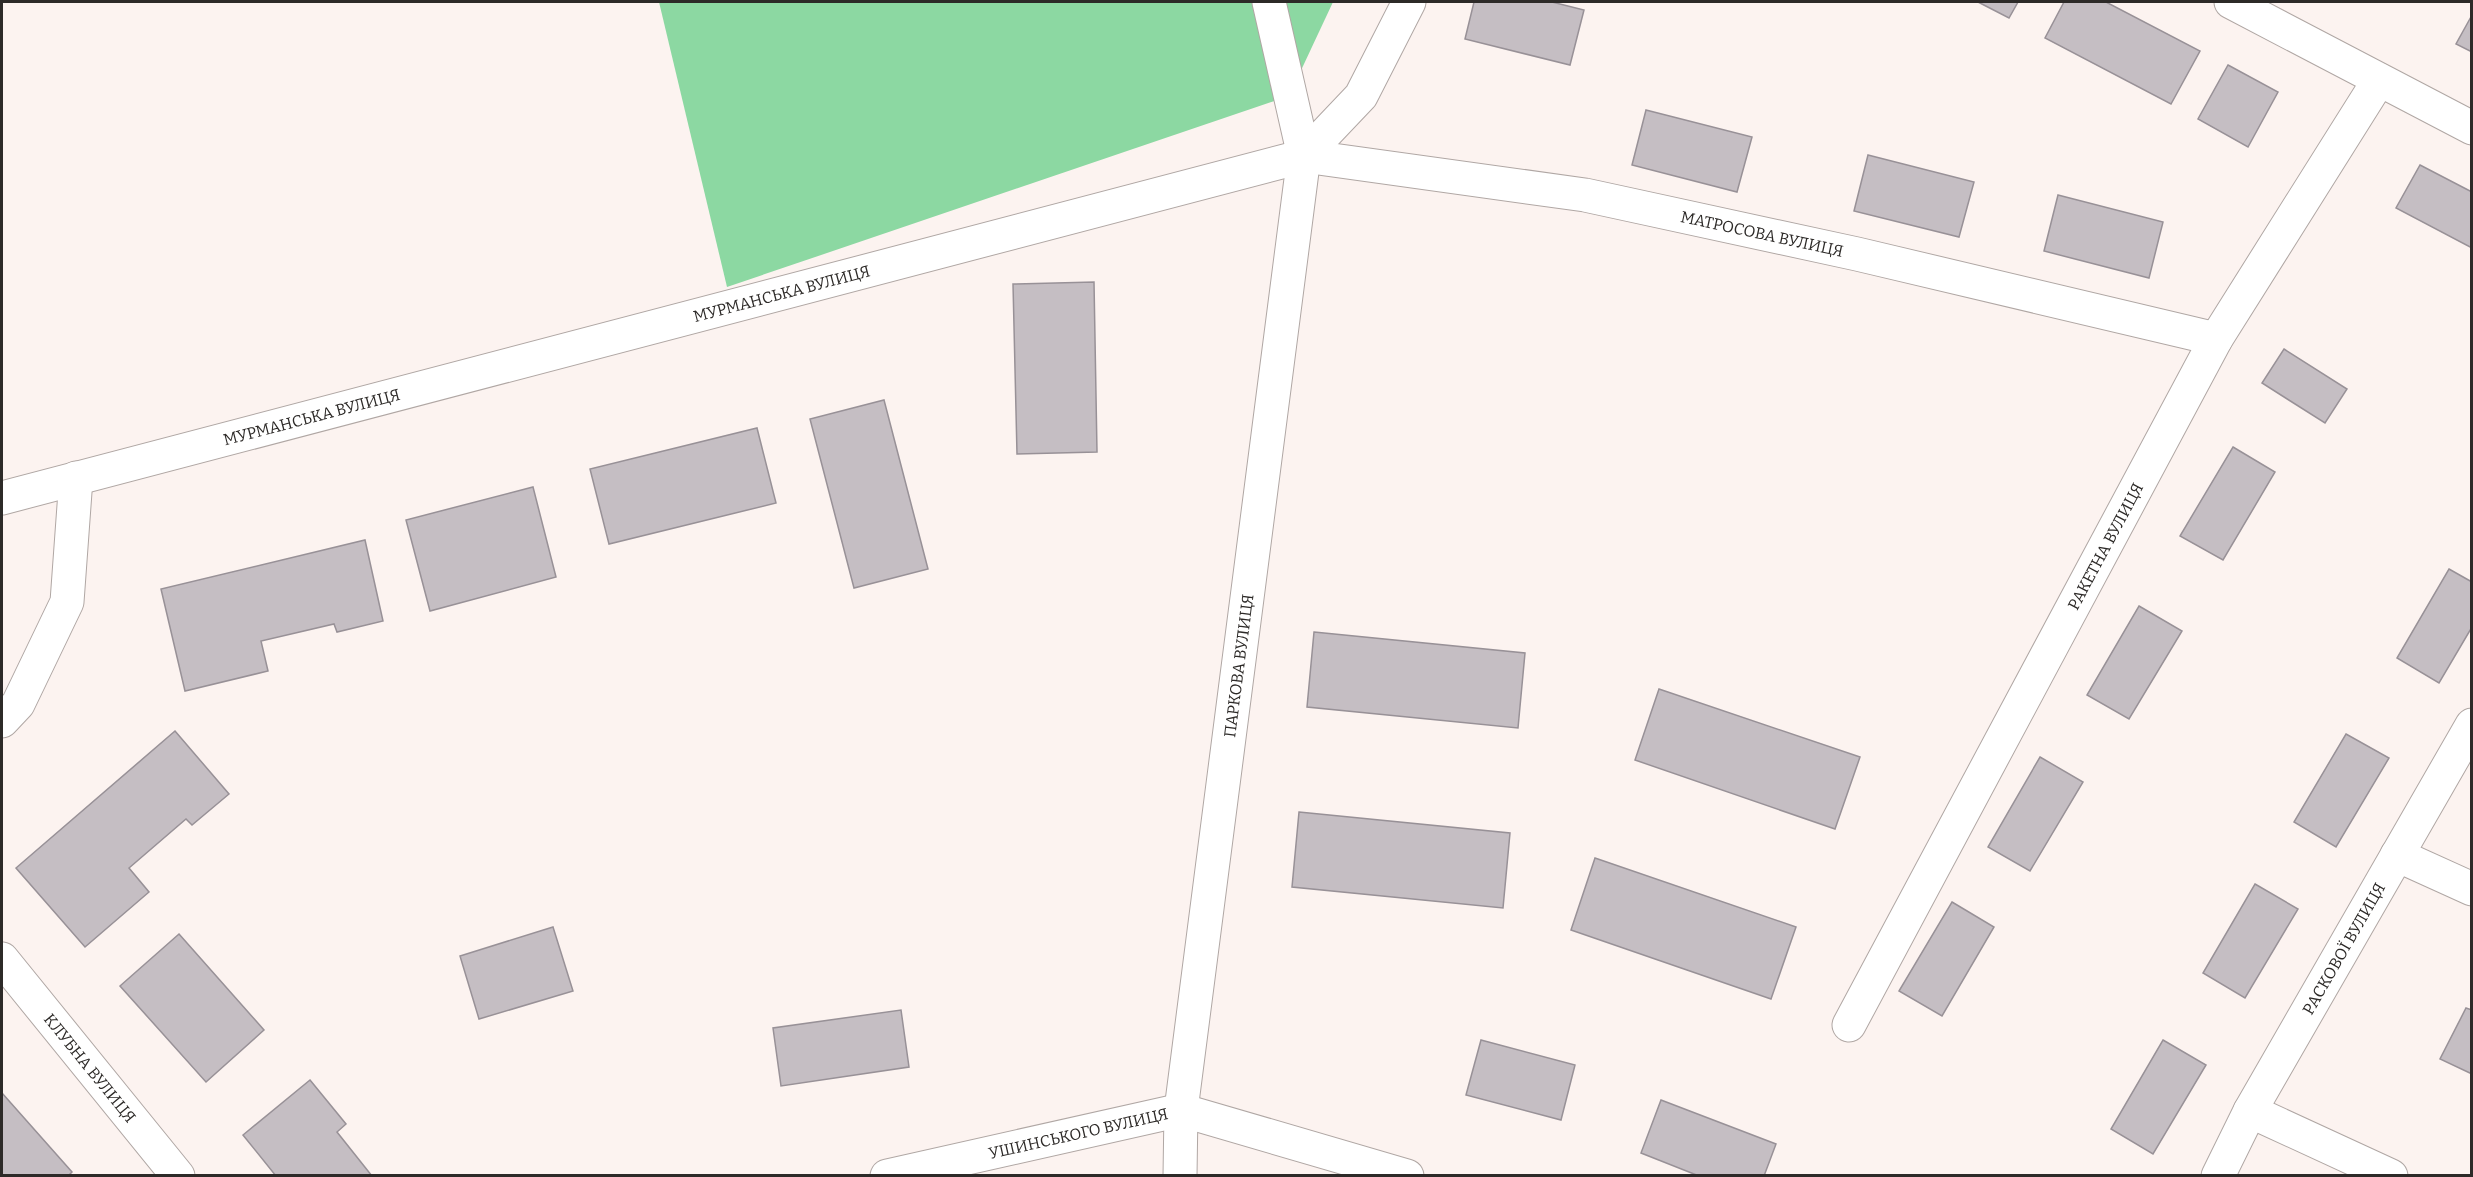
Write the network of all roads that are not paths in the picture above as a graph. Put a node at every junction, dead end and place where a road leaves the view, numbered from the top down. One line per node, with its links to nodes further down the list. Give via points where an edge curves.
1 (1269, 2): 6 (street)
2 (1409, 2): 6 (street, via 1361,96)
3 (2231, 2): 4 (street)
4 (2379, 80): 5 (street); 7 (street, РАКЕТНА ВУЛИЦЯ)
5 (2472, 128)
6 (1304, 156): 7 (street, МАТРОСОВА ВУЛИЦЯ, via 1585,195); 8 (street, МУРМАНСЬКА ВУЛИЦЯ); 16 (street, ПАРКОВА ВУЛИЦЯ)
7 (2216, 339): 15 (street, РАКЕТНА ВУЛИЦЯ)
8 (76, 478): 9 (street, МУРМАНСЬКА ВУЛИЦЯ); 10 (street, via 67,602 18,704)
9 (2, 498)
10 (2, 721)
11 (2472, 725): 12 (street, РАСКОВОЇ ВУЛИЦЯ)
12 (2397, 855): 13 (street); 17 (street, РАСКОВОЇ ВУЛИЦЯ)
13 (2472, 889)
14 (2, 959): 18 (street, КЛУБНА ВУЛИЦЯ)
15 (1849, 1024)
16 (1180, 1110): 19 (street, УШИНСЬКОГО ВУЛИЦЯ); 20 (street, ПАРКОВА ВУЛИЦЯ); 21 (street, УШИНСЬКОГО ВУЛИЦЯ)
17 (2250, 1111): 22 (street, РАСКОВОЇ ВУЛИЦЯ); 23 (street)
18 (178, 1176)
19 (887, 1176)
20 (1180, 1176)
21 (1407, 1176)
22 (2218, 1176)
23 (2391, 1176)

